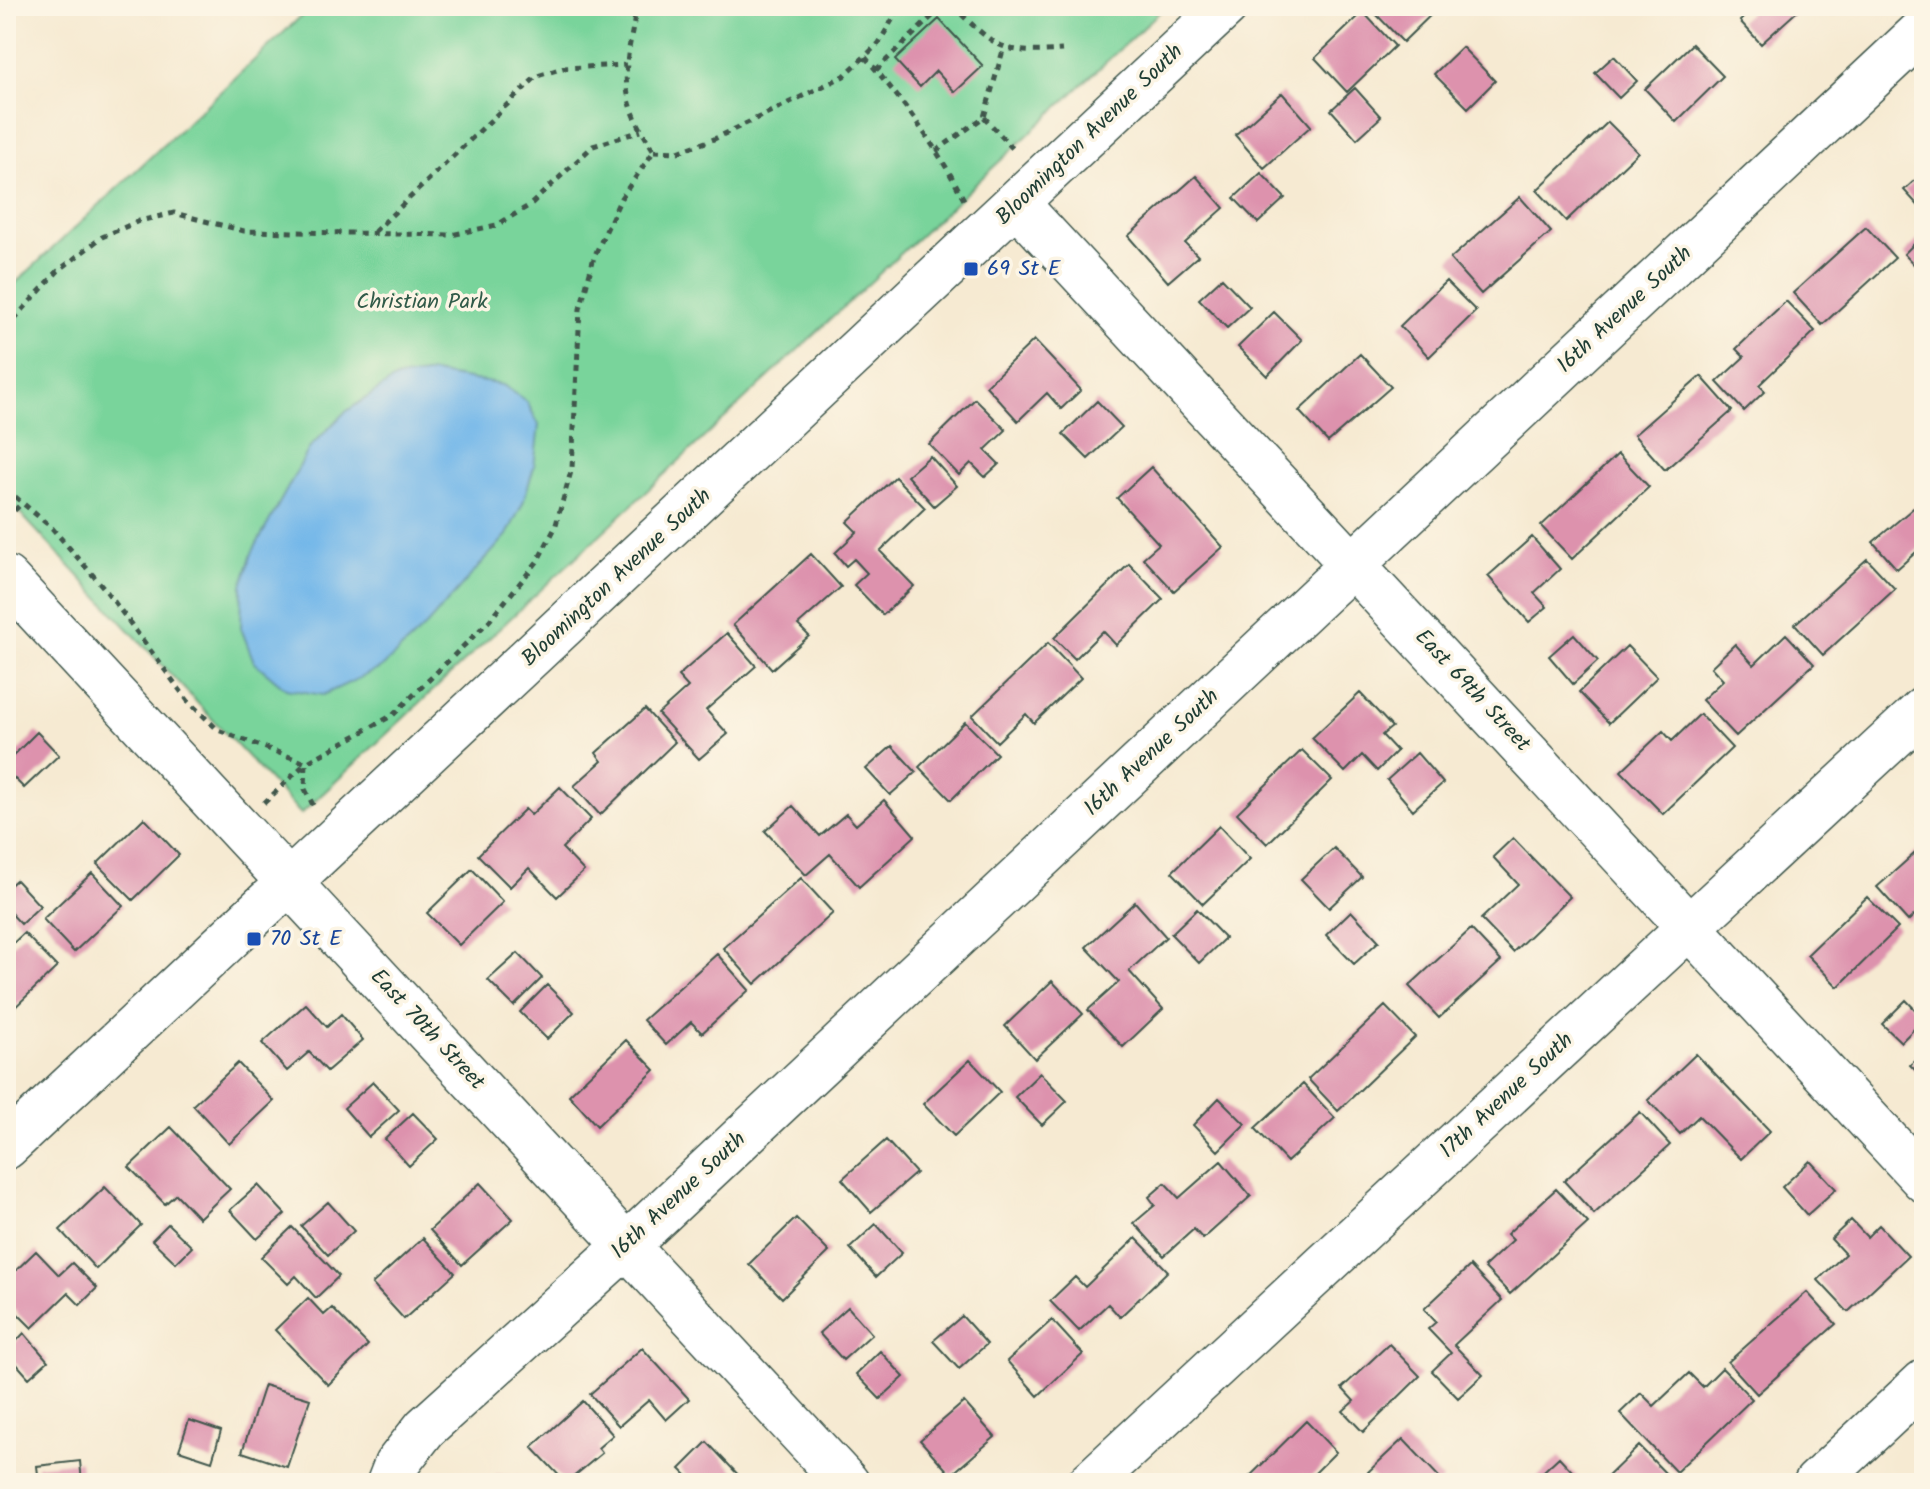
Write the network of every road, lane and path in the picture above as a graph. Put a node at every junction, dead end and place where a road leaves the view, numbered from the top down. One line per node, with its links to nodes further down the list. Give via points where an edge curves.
1 (637, 6): 10 (path)
2 (900, 6): 9 (path)
3 (943, 6): 11 (path)
4 (953, 6): 7 (path, via 989,42)
5 (1226, 6): 15 (street, Bloomington Avenue South)
6 (1924, 29): 21 (street, 16th Avenue South)
7 (1004, 47): 8 (path, via 1023,53); 14 (path, via 984,117)
8 (1062, 50)
9 (865, 57): 11 (path); 13 (path, via 844,76 747,125 678,152)
10 (626, 65): 12 (path, via 629,109); 16 (path, via 563,68 537,76)
11 (876, 70): 14 (path)
12 (641, 131): 13 (path); 16 (path, via 593,146 530,205 497,225 451,235)
13 (654, 151): 24 (path, via 621,198 594,257 580,309 572,468 555,528 537,562 489,621 393,715)
14 (936, 151): 15 (path, via 971,215)
15 (1002, 219): 21 (street, East 69th Street); 27 (street, Bloomington Avenue South)
16 (373, 233): 17 (path, via 244,231 174,213 139,221 102,237 58,271)
17 (6, 328)
18 (6, 489): 19 (path)
19 (22, 503): 20 (path); 24 (path, via 52,528 104,588 159,666 218,730)
20 (6, 519)
21 (1353, 564): 28 (street, East 69th Street); 31 (street, 16th Avenue South)
22 (6, 578): 26 (street, East 70th Street)
23 (1924, 709): 28 (street, 17th Avenue South)
24 (306, 763): 25 (path, via 305,789); 26 (path)
25 (319, 817)
26 (239, 828): 27 (street, East 70th Street)
27 (290, 882): 29 (street, Bloomington Avenue South); 31 (street, East 70th Street)
28 (1691, 927): 30 (street, East 69th Street); 35 (street, 17th Avenue South)
29 (6, 1147)
30 (1924, 1180)
31 (626, 1246): 33 (street, 16th Avenue South, via 425,1428 396,1465); 34 (street, East 70th Street)
32 (1924, 1382): 36 (street)
33 (389, 1483)
34 (847, 1483)
35 (1090, 1483)
36 (1816, 1483)

